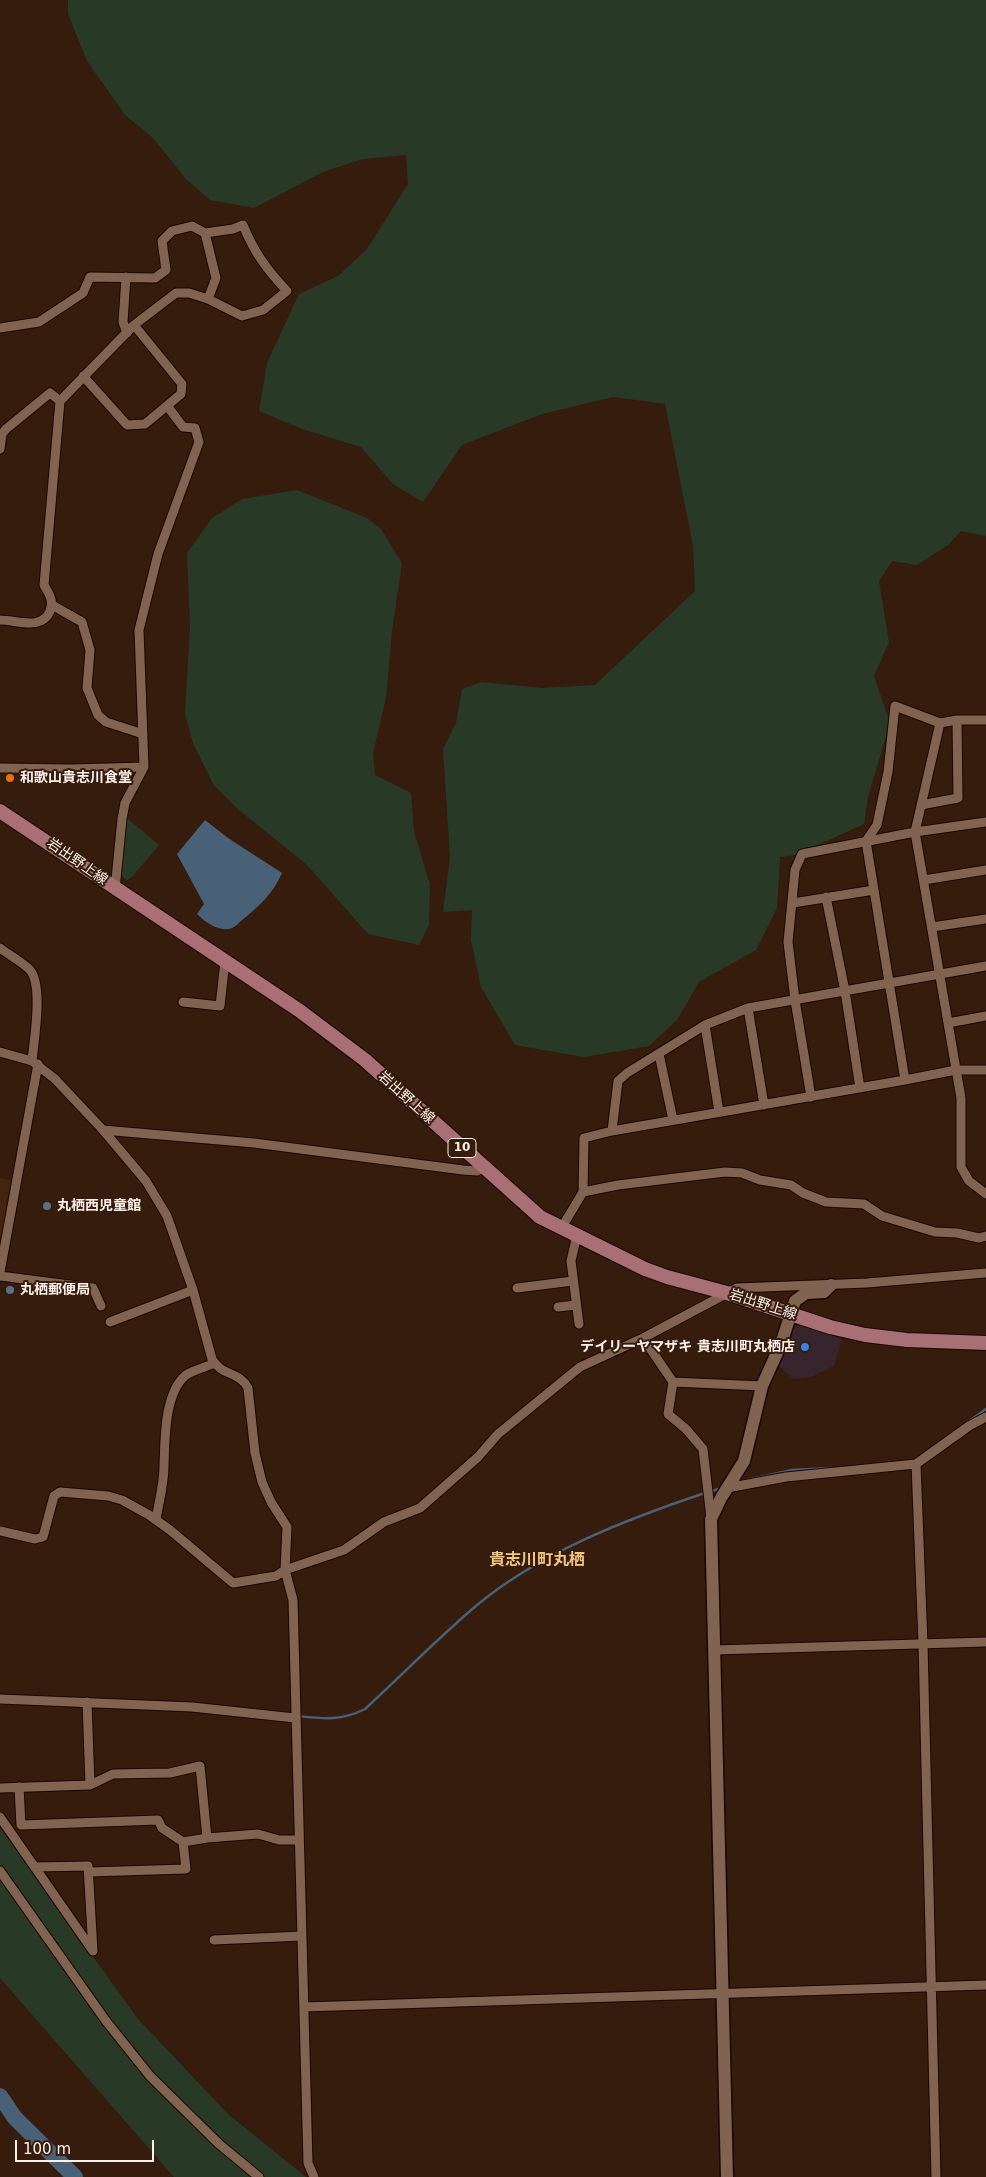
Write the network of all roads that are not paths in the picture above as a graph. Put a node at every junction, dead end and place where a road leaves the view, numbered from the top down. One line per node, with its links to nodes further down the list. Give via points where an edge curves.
1 (205, 233): 2 (street, via 192,226 172,231 162,241 166,270 155,278); 3 (street, via 216,278); 3 (street, via 243,225 252,249 286,291 263,310 242,316)
2 (126, 277): 5 (street, via 90,277 83,293 39,322); 6 (street, via 123,322)
3 (208, 299): 4 (street, via 176,293)
4 (134, 325): 6 (street); 9 (street, via 182,384 181,394)
5 (0, 328)
6 (127, 333): 7 (street)
7 (83, 376): 8 (street); 9 (street, via 127,425 144,424)
8 (60, 401): 10 (street, via 50,393 6,428); 11 (street, via 44,585)
9 (168, 407): 16 (street, via 183,427 195,428 199,442 158,554 139,630)
10 (0, 449)
11 (52, 605): 12 (street, via 41,622); 16 (street, via 82,622 90,650 87,688 98,715 106,722)
12 (0, 620)
13 (957, 720): 14 (street); 15 (street); 19 (street, via 958,798)
14 (986, 720)
15 (940, 722): 19 (street); 23 (street, via 895,706 888,772 877,825)
16 (143, 734): 17 (street)
17 (144, 767): 18 (street); 26 (street, via 126,803 122,819)
18 (0, 768)
19 (921, 805): 22 (street)
20 (0, 811): 26 (main road, 岩出野上線 / 10)
21 (986, 822): 22 (street)
22 (915, 832): 23 (street); 25 (street)
23 (866, 841): 27 (street); 29 (street, via 802,854 795,870)
24 (986, 870): 25 (street)
25 (924, 880): 31 (street)
26 (116, 889): 33 (main road, 岩出野上線 / 10)
27 (874, 890): 28 (street); 36 (street)
28 (826, 897): 29 (street); 37 (street)
29 (793, 902): 38 (street, via 788,942)
30 (986, 919): 31 (street)
31 (932, 927): 35 (street)
32 (0, 948): 46 (street, via 29,969 36,980)
33 (225, 961): 39 (street, via 220,1006); 57 (main road, 岩出野上線 / 10, via 365,1060)
34 (986, 966): 35 (street)
35 (941, 974): 36 (street); 42 (street)
36 (890, 984): 37 (street); 49 (street)
37 (845, 991): 38 (street); 50 (street)
38 (794, 1000): 40 (street); 51 (street)
39 (183, 1002)
40 (748, 1008): 43 (street); 52 (street)
41 (986, 1016): 42 (street)
42 (948, 1023): 47 (street)
43 (704, 1025): 45 (street); 53 (street)
44 (0, 1052): 46 (street)
45 (658, 1054): 54 (street); 56 (street, via 618,1081)
46 (35, 1062): 55 (street); 63 (street)
47 (956, 1070): 48 (street); 49 (street); 59 (street, via 962,1167 969,1181)
48 (986, 1070)
49 (905, 1080): 50 (street)
50 (860, 1088): 51 (street)
51 (811, 1097): 52 (street)
52 (764, 1105): 53 (street)
53 (720, 1112): 54 (street)
54 (674, 1120): 56 (street)
55 (103, 1130): 57 (street, via 254,1143 463,1170 478,1171); 69 (street, via 146,1181 167,1216)
56 (612, 1131): 58 (street, via 584,1138)
57 (484, 1167): 60 (main road, 岩出野上線 / 10, via 540,1217)
58 (583, 1192): 60 (street); 62 (street, via 725,1172 742,1173 760,1180 792,1185 826,1202 864,1204 882,1216 927,1230 979,1238)
59 (986, 1194)
60 (562, 1227): 61 (main road, 岩出野上線 / 10)
61 (577, 1235): 66 (street, via 571,1261); 70 (main road, 岩出野上線 / 10, via 645,1269)
62 (986, 1236)
63 (0, 1272)
64 (986, 1273): 67 (street)
65 (0, 1276): 72 (street, via 94,1288)
66 (574, 1281): 68 (street); 71 (street)
67 (831, 1285): 70 (street, via 737,1288); 74 (street, via 824,1292 806,1293 795,1301)
68 (517, 1288)
69 (193, 1290): 75 (street); 79 (street)
70 (728, 1293): 74 (main road, 岩出野上線 / 10); 77 (street)
71 (576, 1305): 73 (street); 76 (street)
72 (101, 1306)
73 (558, 1307)
74 (792, 1314): 78 (main road, 岩出野上線 / 10, via 865,1335 907,1340); 81 (street)
75 (110, 1322)
76 (579, 1324)
77 (642, 1338): 80 (street); 88 (street, via 580,1367 498,1434 478,1457 420,1508 384,1522 344,1550)
78 (986, 1342)
79 (215, 1363): 85 (street, via 186,1375 175,1390 168,1410); 88 (street, via 217,1368 243,1379 248,1388 255,1453 262,1482 287,1527)
80 (673, 1382): 81 (street); 86 (street, via 668,1414 703,1449)
81 (762, 1386): 84 (street, via 744,1461)
82 (986, 1417): 83 (street)
83 (916, 1464): 84 (street, via 786,1476); 90 (street)
84 (727, 1488): 86 (street)
85 (156, 1519): 87 (street, via 108,1496 60,1492 54,1496 43,1538); 88 (street, via 233,1583 276,1576)
86 (711, 1519): 91 (street)
87 (0, 1531)
88 (285, 1570): 94 (street, via 292,1600)
89 (986, 1642): 90 (street)
90 (923, 1644): 91 (street); 110 (street)
91 (714, 1650): 111 (street)
92 (0, 1699): 93 (street)
93 (87, 1702): 94 (street, via 192,1707); 95 (street)
94 (295, 1718): 101 (street)
95 (90, 1785): 96 (street); 100 (street, via 113,1774 170,1773 200,1766)
96 (19, 1787): 97 (street); 99 (street)
97 (0, 1788)
98 (0, 1817): 103 (street)
99 (21, 1825): 102 (street, via 158,1820 162,1828); 103 (street)
100 (206, 1838): 101 (street, via 258,1834 279,1840); 102 (street)
101 (298, 1840): 107 (street)
102 (183, 1842): 106 (street, via 186,1869)
103 (23, 1850): 104 (street)
104 (35, 1867): 106 (street, via 88,1866); 106 (street, via 93,1951)
105 (0, 1871): 113 (street, via 106,2021 150,2076 213,2138)
106 (89, 1872)
107 (302, 1936): 108 (street); 112 (street)
108 (214, 1940)
109 (986, 1985): 110 (street)
110 (933, 1986): 111 (street); 116 (street)
111 (722, 1994): 112 (street); 115 (street)
112 (304, 2007): 114 (street, via 308,2163)
113 (259, 2177)
114 (314, 2177)
115 (728, 2177)
116 (936, 2177)

